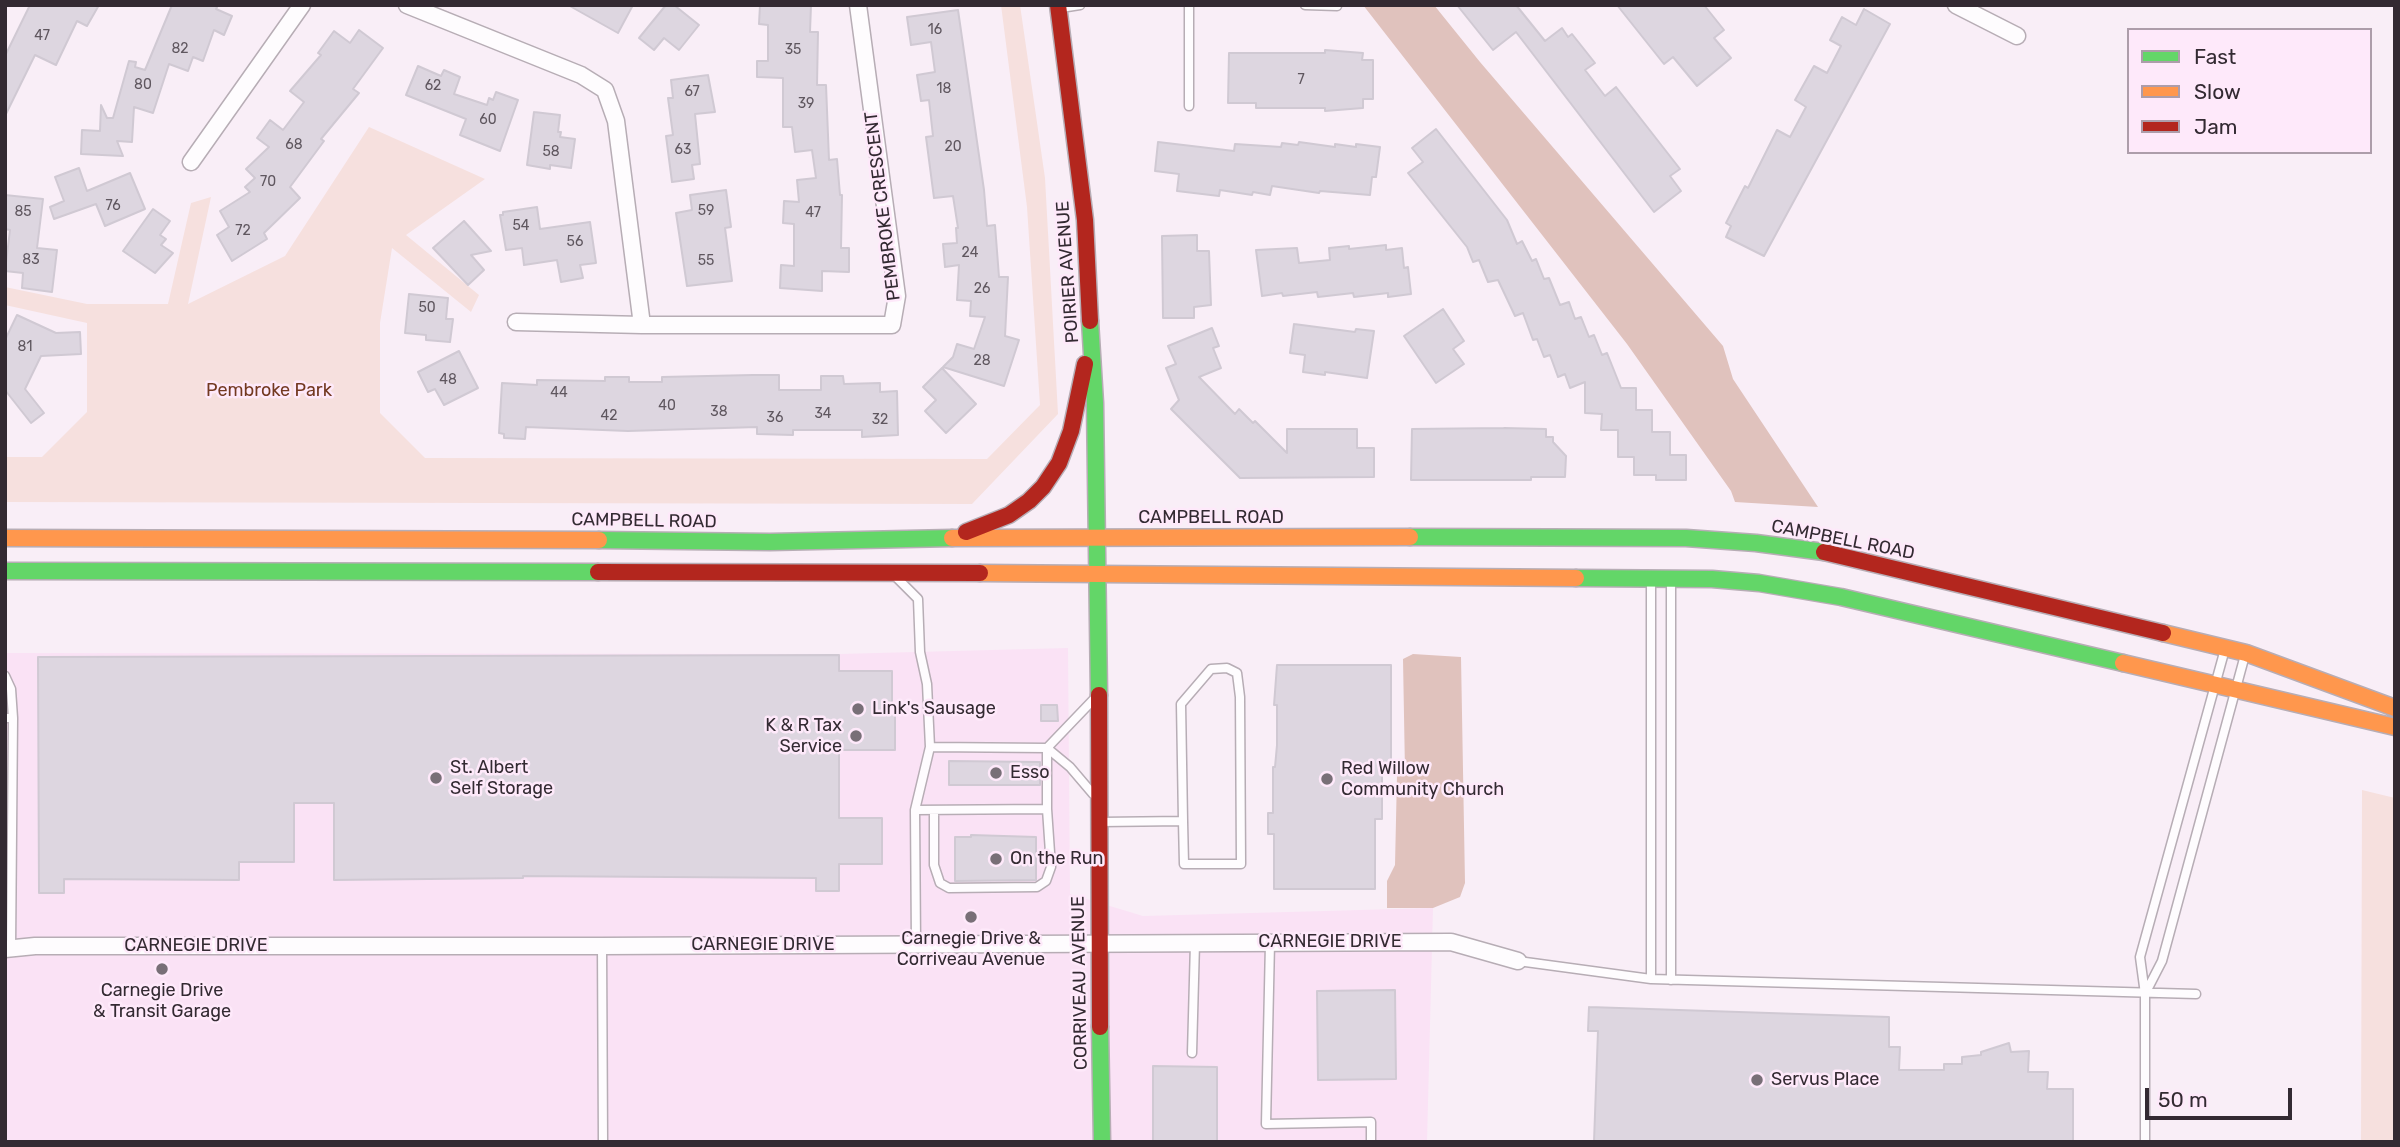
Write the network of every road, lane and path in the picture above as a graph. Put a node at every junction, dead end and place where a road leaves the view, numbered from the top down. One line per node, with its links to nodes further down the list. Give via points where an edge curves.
1 (302, 5): 12 (street)
2 (407, 5): 14 (street, via 581,75 605,90 616,121)
3 (858, 5): 14 (street, PEMBROKE CRESCENT, via 897,296 892,325)
4 (1080, 5): 9 (lane)
5 (1189, 5): 11 (lane)
6 (1306, 5): 8 (lane)
7 (1955, 5): 10 (street)
8 (1336, 6)
9 (1058, 7): 15 (street, POIRIER AVENUE, via 1085,219)
10 (2017, 36)
11 (1189, 106)
12 (191, 162)
13 (516, 322): 14 (street, PEMBROKE CRESCENT)
14 (642, 325)
15 (1093, 327): 16 (street, POIRIER AVENUE); 18 (street, via 1071,431 1059,463 1043,487 992,523 962,534)
16 (1098, 537): 18 (street, CAMPBELL ROAD); 21 (street, POIRIER AVENUE); 24 (street, CAMPBELL ROAD, via 1611,537 1756,543 1859,560)
17 (5, 538): 18 (street, CAMPBELL ROAD, via 770,542)
18 (924, 538)
19 (5, 571): 20 (street)
20 (891, 572): 21 (street); 33 (lane, via 918,599)
21 (1098, 573): 22 (street); 29 (street, CORRIVEAU AVENUE)
22 (1651, 577): 23 (street); 49 (lane)
23 (1671, 578): 27 (street, via 1759,583 1831,595); 50 (lane)
24 (2226, 648): 25 (street, CAMPBELL ROAD); 27 (lane)
25 (2246, 653): 28 (lane); 30 (street, CAMPBELL ROAD)
26 (5, 676): 31 (lane, via 11,689)
27 (2216, 685): 28 (street); 51 (lane, via 2140,957)
28 (2236, 690): 32 (street); 51 (lane, via 2162,961)
29 (1098, 695): 34 (lane); 35 (street, CORRIVEAU AVENUE)
30 (2395, 708)
31 (9, 718): 41 (lane)
32 (2395, 727)
33 (930, 747): 34 (lane); 37 (lane)
34 (1047, 748): 35 (lane); 36 (lane)
35 (1098, 800): 40 (street, CORRIVEAU AVENUE)
36 (1047, 809): 38 (lane); 38 (lane, via 1051,867 1046,881 1037,887 949,888 940,883 934,865)
37 (915, 810): 38 (lane); 45 (lane)
38 (934, 810)
39 (1183, 821): 39 (lane, via 1181,704 1211,669 1227,668 1237,673 1240,697 1241,864 1184,864); 40 (lane)
40 (1098, 822): 42 (street, CORRIVEAU AVENUE)
41 (8, 884): 47 (lane)
42 (1098, 943): 43 (street, CARNEGIE DRIVE); 45 (street, CARNEGIE DRIVE); 55 (street, CORRIVEAU AVENUE)
43 (1195, 943): 44 (street, CARNEGIE DRIVE); 53 (lane)
44 (1269, 943): 48 (street, CARNEGIE DRIVE, via 1451,942); 56 (lane, via 1266,1124 1371,1122)
45 (916, 944): 46 (street, CARNEGIE DRIVE)
46 (602, 946): 47 (street, CARNEGIE DRIVE); 54 (lane)
47 (8, 949)
48 (1518, 961): 49 (lane)
49 (1651, 979): 50 (lane)
50 (1671, 979): 51 (lane)
51 (2145, 994): 52 (lane); 57 (lane)
52 (2196, 994)
53 (1192, 1053)
54 (603, 1142)
55 (1102, 1142)
56 (1371, 1142)
57 (2145, 1142)

